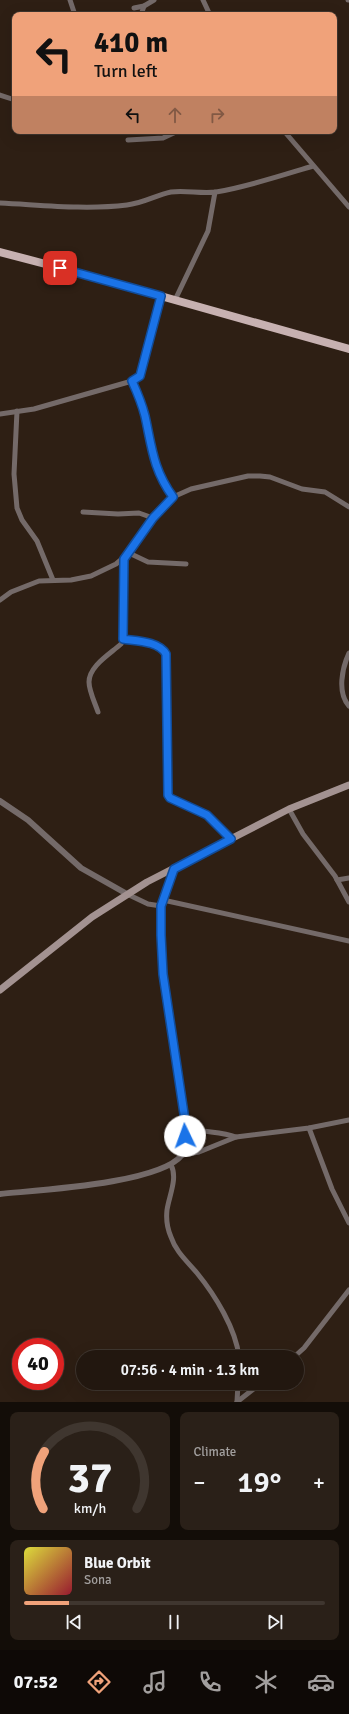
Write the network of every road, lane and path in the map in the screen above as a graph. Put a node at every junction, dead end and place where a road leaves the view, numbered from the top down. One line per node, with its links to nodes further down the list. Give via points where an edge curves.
1 (70, 0): 6 (street)
2 (154, 0): 4 (street)
3 (203, 0): 8 (street)
4 (144, 6): 5 (street); 7 (street)
5 (134, 8)
6 (74, 12)
7 (142, 12)
8 (209, 12)
9 (0, 95): 10 (street)
10 (12, 99)
11 (171, 134): 13 (street, via 162,138)
12 (287, 134): 14 (street)
13 (128, 140)
14 (314, 166): 15 (street); 17 (street)
15 (215, 192): 16 (street, via 164,193 143,202 107,207); 20 (street, via 208,231)
16 (0, 203)
17 (349, 207)
18 (0, 252): 19 (main road)
19 (161, 296): 20 (main road); 22 (street, via 140,376)
20 (175, 300): 21 (main road)
21 (349, 349)
22 (132, 381): 23 (street, via 34,409); 25 (street, via 143,409 156,468)
23 (17, 411): 24 (street); 32 (street, via 14,474 17,508 22,520 38,540)
24 (0, 414)
25 (173, 497): 26 (street, via 191,489 248,476 260,476 325,492); 28 (street)
26 (349, 507)
27 (83, 512): 28 (street, via 139,513)
28 (153, 518): 29 (street)
29 (129, 553): 30 (street); 31 (street, via 148,562)
30 (124, 559): 32 (street, via 91,576); 34 (street)
31 (186, 564)
32 (53, 580): 33 (street, via 26,585)
33 (0, 600)
34 (123, 639): 37 (street, via 121,644 91,671 89,683); 41 (street, via 152,644 164,650 166,654 168,795 207,815)
35 (349, 653): 36 (street, via 343,674 342,693)
36 (349, 706)
37 (98, 712)
38 (349, 785): 40 (main road)
39 (0, 801): 45 (street, via 28,820 81,868)
40 (289, 809): 41 (main road); 44 (street, via 303,834)
41 (231, 839): 42 (main road)
42 (174, 869): 45 (main road); 46 (street)
43 (349, 878): 44 (street)
44 (337, 880): 47 (street)
45 (127, 894): 48 (street, via 148,904); 50 (main road, via 92,917)
46 (163, 900): 48 (street); 49 (street)
47 (349, 902)
48 (161, 906): 52 (street, via 163,974)
49 (349, 941)
50 (0, 990)
51 (349, 1120): 53 (street)
52 (186, 1127): 54 (street, via 200,1131 224,1132); 55 (street)
53 (309, 1128): 54 (street); 58 (street, via 332,1189)
54 (236, 1137): 55 (street, via 199,1152)
55 (182, 1155): 56 (street)
56 (171, 1165): 57 (street, via 94,1186); 60 (street, via 174,1173 166,1211 170,1235 176,1250 198,1274 227,1320)
57 (0, 1194)
58 (349, 1223)
59 (349, 1290): 61 (street)
60 (238, 1350)
61 (302, 1350)
62 (238, 1390): 64 (street)
63 (252, 1390): 64 (street)
64 (237, 1402)

